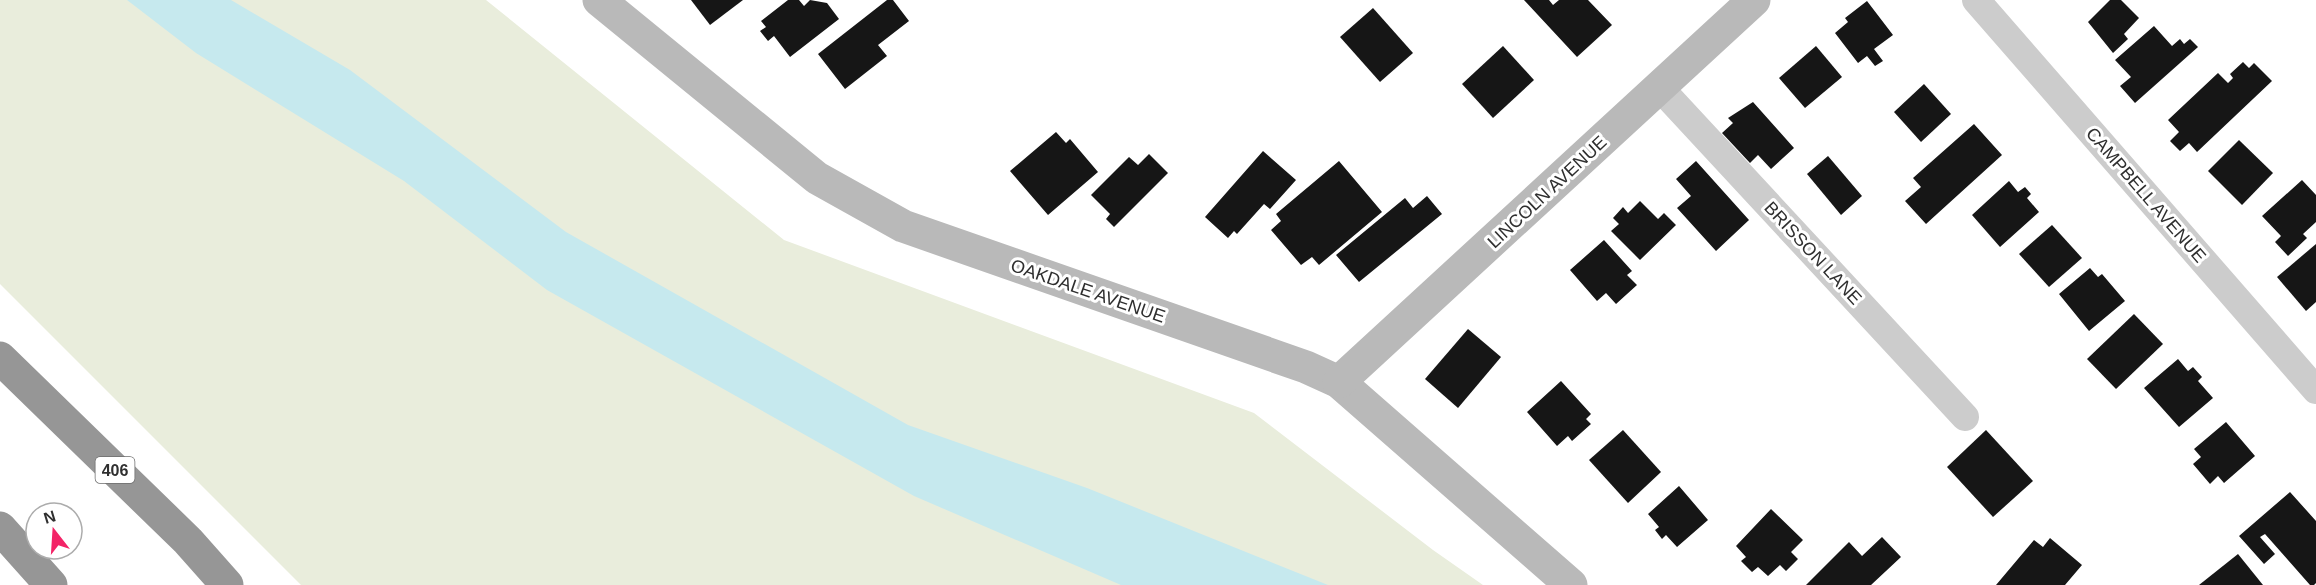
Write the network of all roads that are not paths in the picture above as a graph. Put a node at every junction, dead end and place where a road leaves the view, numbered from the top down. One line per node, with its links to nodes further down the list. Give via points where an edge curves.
1 (599, 0): 6 (street, OAKDALE AVENUE, via 817,178 903,226)
2 (1754, 0): 4 (street, LINCOLN AVENUE)
3 (1976, 0): 7 (street, CAMPBELL AVENUE)
4 (1660, 88): 6 (street, LINCOLN AVENUE); 8 (street, BRISSON LANE)
5 (0, 358): 11 (highway, 406, via 188,541)
6 (1340, 382): 12 (street, OAKDALE AVENUE)
7 (2316, 390)
8 (1965, 417)
9 (0, 528): 10 (highway)
10 (51, 585)
11 (226, 585)
12 (1570, 585)

